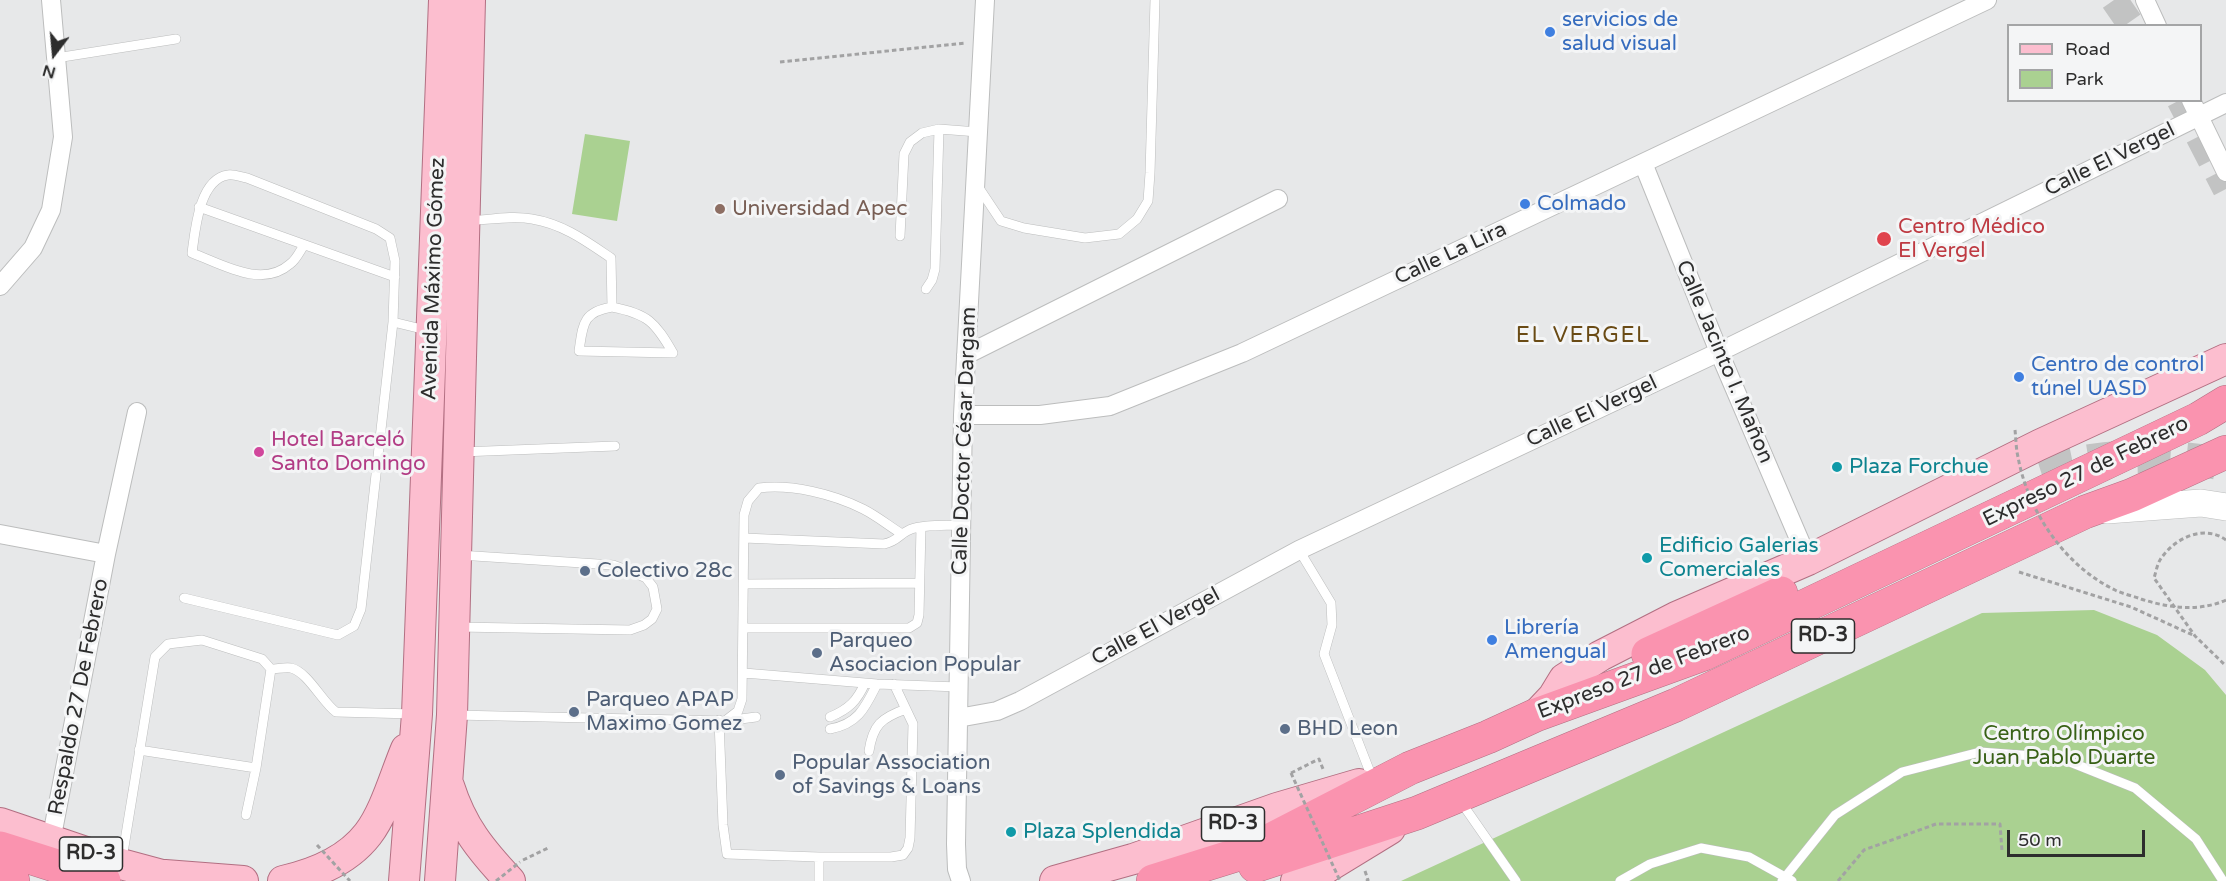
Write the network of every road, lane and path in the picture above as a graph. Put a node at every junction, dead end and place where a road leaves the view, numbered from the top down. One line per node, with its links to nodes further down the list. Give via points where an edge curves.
1 (51, 0): 11 (street)
2 (444, 0): 30 (main road, Avenida Máximo Gómez)
3 (470, 0): 22 (main road, Avenida Máximo Gómez)
4 (985, 0): 10 (street, Calle Doctor César Dargam)
5 (1155, 0): 19 (lane, via 1148,201 1137,219 1119,234 1085,238 1024,228 1001,221)
6 (1987, 0): 17 (street, Calle La Lira)
7 (2145, 0): 8 (street)
8 (2156, 24)
9 (176, 39): 11 (lane)
10 (983, 41): 12 (path); 16 (street, Calle Doctor César Dargam)
11 (56, 58): 26 (street, via 63,137 51,210 33,248)
12 (780, 62)
13 (2226, 103): 14 (street, Calle El Vergel)
14 (2195, 108): 18 (street); 31 (street, Calle El Vergel)
15 (939, 129): 16 (lane); 23 (lane, via 922,133 910,142 904,154); 27 (lane, via 934,269)
16 (978, 132): 19 (street, Calle Doctor César Dargam)
17 (1643, 163): 31 (street, Calle Jacinto I. Mañon); 36 (street, Calle La Lira, via 1242,353 1110,406 1040,415)
18 (2226, 172)
19 (975, 183): 32 (street, Calle Doctor César Dargam)
20 (1278, 199): 32 (street)
21 (199, 207): 24 (lane); 24 (lane, via 192,253 256,276 273,276 291,264); 25 (lane, via 210,186 220,177 247,178 390,238)
22 (465, 222): 28 (lane, via 531,219 577,234 611,258); 39 (main road, Avenida Máximo Gómez)
23 (900, 236)
24 (304, 245): 25 (lane)
25 (395, 278): 29 (lane)
26 (0, 286)
27 (926, 289)
28 (612, 307): 28 (lane, via 587,317 579,351 673,353 650,321 633,311)
29 (393, 322): 30 (lane); 57 (lane, via 361,609 354,626 338,635)
30 (432, 331): 75 (main road, Avenida Máximo Gómez)
31 (1719, 352): 50 (street, Calle El Vergel); 53 (street, Calle Jacinto I. Mañon)
32 (966, 355): 36 (street, Calle Doctor César Dargam)
33 (2226, 359): 53 (main road, RD-3, via 2039,445)
34 (2226, 402): 69 (highway, Expreso 27 de Febrero / RD-3, via 2198,419 1704,654)
35 (137, 412): 51 (street, Respaldo 27 De Febrero)
36 (963, 415): 44 (street, Calle Doctor César Dargam)
37 (2015, 430): 58 (path, bridge, via 2027,488 2046,529 2076,564 2115,590 2157,604 2194,608)
38 (615, 446): 39 (lane)
39 (459, 452): 52 (main road, Avenida Máximo Gómez)
40 (2226, 452): 43 (highway, Expreso 27 de Febrero / RD-3)
41 (2041, 472): 69 (highway)
42 (2226, 507): 43 (main road, via 2201,503)
43 (2085, 512): 54 (highway, Expreso 27 de Febrero / RD-3)
44 (961, 525): 45 (lane); 68 (street, Calle Doctor César Dargam)
45 (921, 527): 47 (lane); 56 (lane)
46 (0, 534): 51 (street)
47 (902, 534): 48 (lane, via 895,542 884,544); 48 (lane, via 862,509 821,494 774,486 759,488 748,501)
48 (744, 538): 55 (lane)
49 (2226, 540): 61 (path, via 2217,534 2197,533 2178,540 2160,560 2154,578)
50 (1299, 550): 74 (street, Calle El Vergel, via 1020,701 997,711); 84 (lane, via 1331,603 1332,625 1324,654)
51 (106, 554): 89 (street, Respaldo 27 De Febrero)
52 (457, 555): 59 (main road, Avenida Máximo Gómez); 59 (lane, via 613,565 646,578 653,587 657,609 644,626 630,630)
53 (1808, 560): 69 (main road, RD-3, via 1676,617 1600,656 1564,679)
54 (1981, 561): 61 (path, via 2131,607); 85 (highway, Expreso 27 de Febrero / RD-3, via 1676,705)
55 (744, 584): 56 (lane); 60 (lane)
56 (920, 584): 60 (lane, via 917,623 909,628)
57 (184, 598)
58 (2226, 600)
59 (454, 627): 71 (main road, Avenida Máximo Gómez)
60 (744, 628): 64 (lane)
61 (2195, 636): 62 (path)
62 (2226, 666)
63 (271, 669): 75 (lane, via 291,668 306,678 336,712); 78 (lane, via 262,659 202,640 168,644 155,657); 81 (lane)
64 (744, 673): 65 (lane); 76 (lane, via 738,711)
65 (865, 683): 66 (lane); 73 (lane, via 846,710)
66 (877, 684): 67 (lane); 77 (lane, via 867,704 846,726)
67 (894, 684): 68 (lane); 70 (lane)
68 (959, 687): 74 (street, Calle Doctor César Dargam)
69 (1544, 706): 82 (highway, Expreso 27 de Febrero / RD-3, via 1488,737)
70 (906, 709): 79 (lane, via 889,715 879,724 872,733); 94 (lane, via 913,724 908,848 903,855 891,857)
71 (453, 715): 76 (lane); 83 (main road, Avenida Máximo Gómez)
72 (756, 717): 76 (lane)
73 (830, 717)
74 (958, 718): 108 (street, Calle Doctor César Dargam, via 956,844)
75 (416, 721): 102 (main road, via 368,835 347,855 306,876); 104 (main road, Avenida Máximo Gómez)
76 (722, 721): 94 (lane, via 727,854)
77 (830, 729)
78 (139, 750): 81 (lane); 96 (lane)
79 (869, 751)
80 (1319, 759): 113 (path, bridge, via 1291,773)
81 (256, 768): 87 (lane)
82 (1410, 768): 84 (main road, RD-3); 110 (highway, Expreso 27 de Febrero / RD-3, via 1249,851)
83 (447, 780): 95 (main road, via 454,802 479,848); 105 (main road, Avenida Máximo Gómez)
84 (1373, 780): 109 (main road, RD-3)
85 (1457, 796): 86 (highway, Expreso 27 de Febrero / RD-3); 114 (lane)
86 (1417, 813): 111 (highway, Expreso 27 de Febrero / RD-3); 112 (main road, RD-3, via 1318,873)
87 (246, 815)
88 (0, 823): 89 (main road, RD-3)
89 (51, 841): 96 (main road, RD-3)
90 (317, 845): 103 (path, bridge)
91 (0, 848): 96 (highway, RD-3)
92 (548, 848): 95 (path)
93 (2001, 851): 116 (path, via 2000,824 1936,824 1864,850)
94 (819, 857): 107 (lane)
95 (515, 872): 106 (path, bridge)
96 (113, 873): 98 (main road, RD-3)
97 (0, 877): 100 (highway)
98 (175, 878): 101 (main road)
99 (1786, 879): 115 (lane, via 1749,857 1701,848 1650,864); 117 (lane, via 1834,815 1902,772 1980,752 2060,758 2134,788 2196,839)
100 (13, 881)
101 (243, 881)
102 (283, 881)
103 (350, 881)
104 (405, 881)
105 (440, 881)
106 (496, 881)
107 (819, 881)
108 (961, 881)
109 (1056, 881)
110 (1153, 881)
111 (1213, 881)
112 (1296, 881)
113 (1340, 881)
114 (1516, 881)
115 (1620, 881)
116 (1838, 881)
117 (2223, 881)

